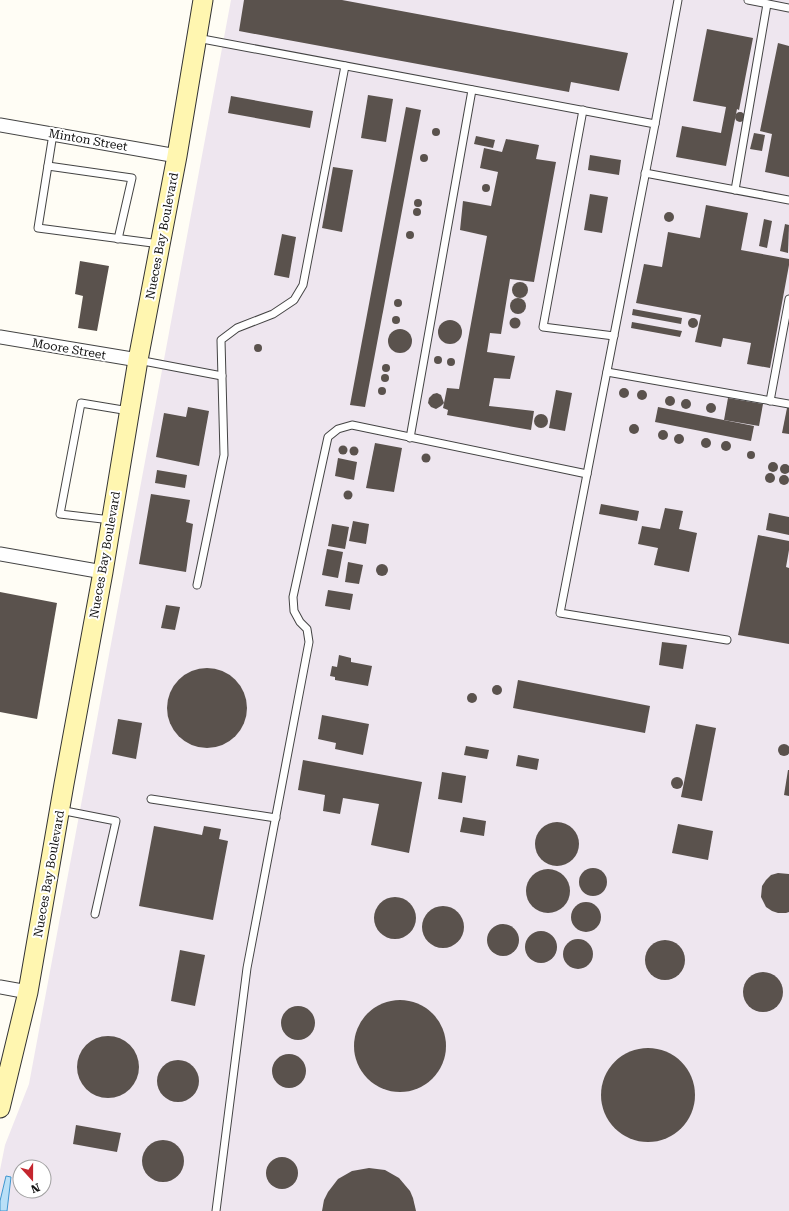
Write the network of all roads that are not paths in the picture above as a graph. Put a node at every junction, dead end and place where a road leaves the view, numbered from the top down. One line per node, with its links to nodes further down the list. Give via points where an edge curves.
1 (203, 0): 6 (street, Nueces Bay Boulevard)
2 (678, 0): 10 (lane)
3 (748, 0): 4 (lane)
4 (767, 4): 5 (lane); 16 (lane)
5 (789, 8)
6 (197, 38): 7 (lane); 13 (street, Nueces Bay Boulevard)
7 (345, 66): 8 (lane); 25 (lane, via 303,285 294,300 272,314 237,328 221,340)
8 (472, 90): 9 (lane); 29 (lane)
9 (583, 110): 10 (lane); 21 (lane, via 544,327)
10 (655, 124): 15 (lane)
11 (0, 125): 12 (street, Minton Street)
12 (53, 134): 13 (street, Minton Street); 14 (lane)
13 (177, 156): 19 (street, Nueces Bay Boulevard)
14 (48, 166): 18 (lane, via 38,228); 18 (lane, via 132,178)
15 (646, 173): 16 (lane); 21 (lane)
16 (735, 190): 17 (lane)
17 (789, 200)
18 (118, 239): 19 (lane)
19 (160, 244): 23 (street, Nueces Bay Boulevard)
20 (789, 299): 26 (lane)
21 (614, 336): 24 (lane)
22 (0, 337): 23 (street, Moore Street)
23 (138, 360): 25 (lane); 28 (street, Nueces Bay Boulevard)
24 (607, 372): 26 (lane); 30 (lane)
25 (222, 376): 34 (lane, via 224,455)
26 (770, 401): 27 (lane)
27 (789, 404)
28 (130, 411): 31 (street, Nueces Bay Boulevard); 31 (lane, via 81,403 60,514)
29 (410, 438): 30 (lane); 38 (lane, via 352,425 338,429 328,437 293,597 294,610 307,629 309,642)
30 (587, 474): 35 (lane, via 560,613)
31 (112, 520): 33 (street, Nueces Bay Boulevard)
32 (0, 554): 33 (street)
33 (103, 572): 37 (street, Nueces Bay Boulevard)
34 (197, 585)
35 (727, 640)
36 (151, 799): 38 (lane)
37 (59, 810): 39 (lane, via 116,821); 41 (street, Nueces Bay Boulevard)
38 (276, 818): 43 (lane, via 247,968)
39 (95, 914)
40 (0, 988): 41 (street)
41 (28, 992): 42 (street, Nueces Bay Boulevard)
42 (0, 1108)
43 (216, 1211)

